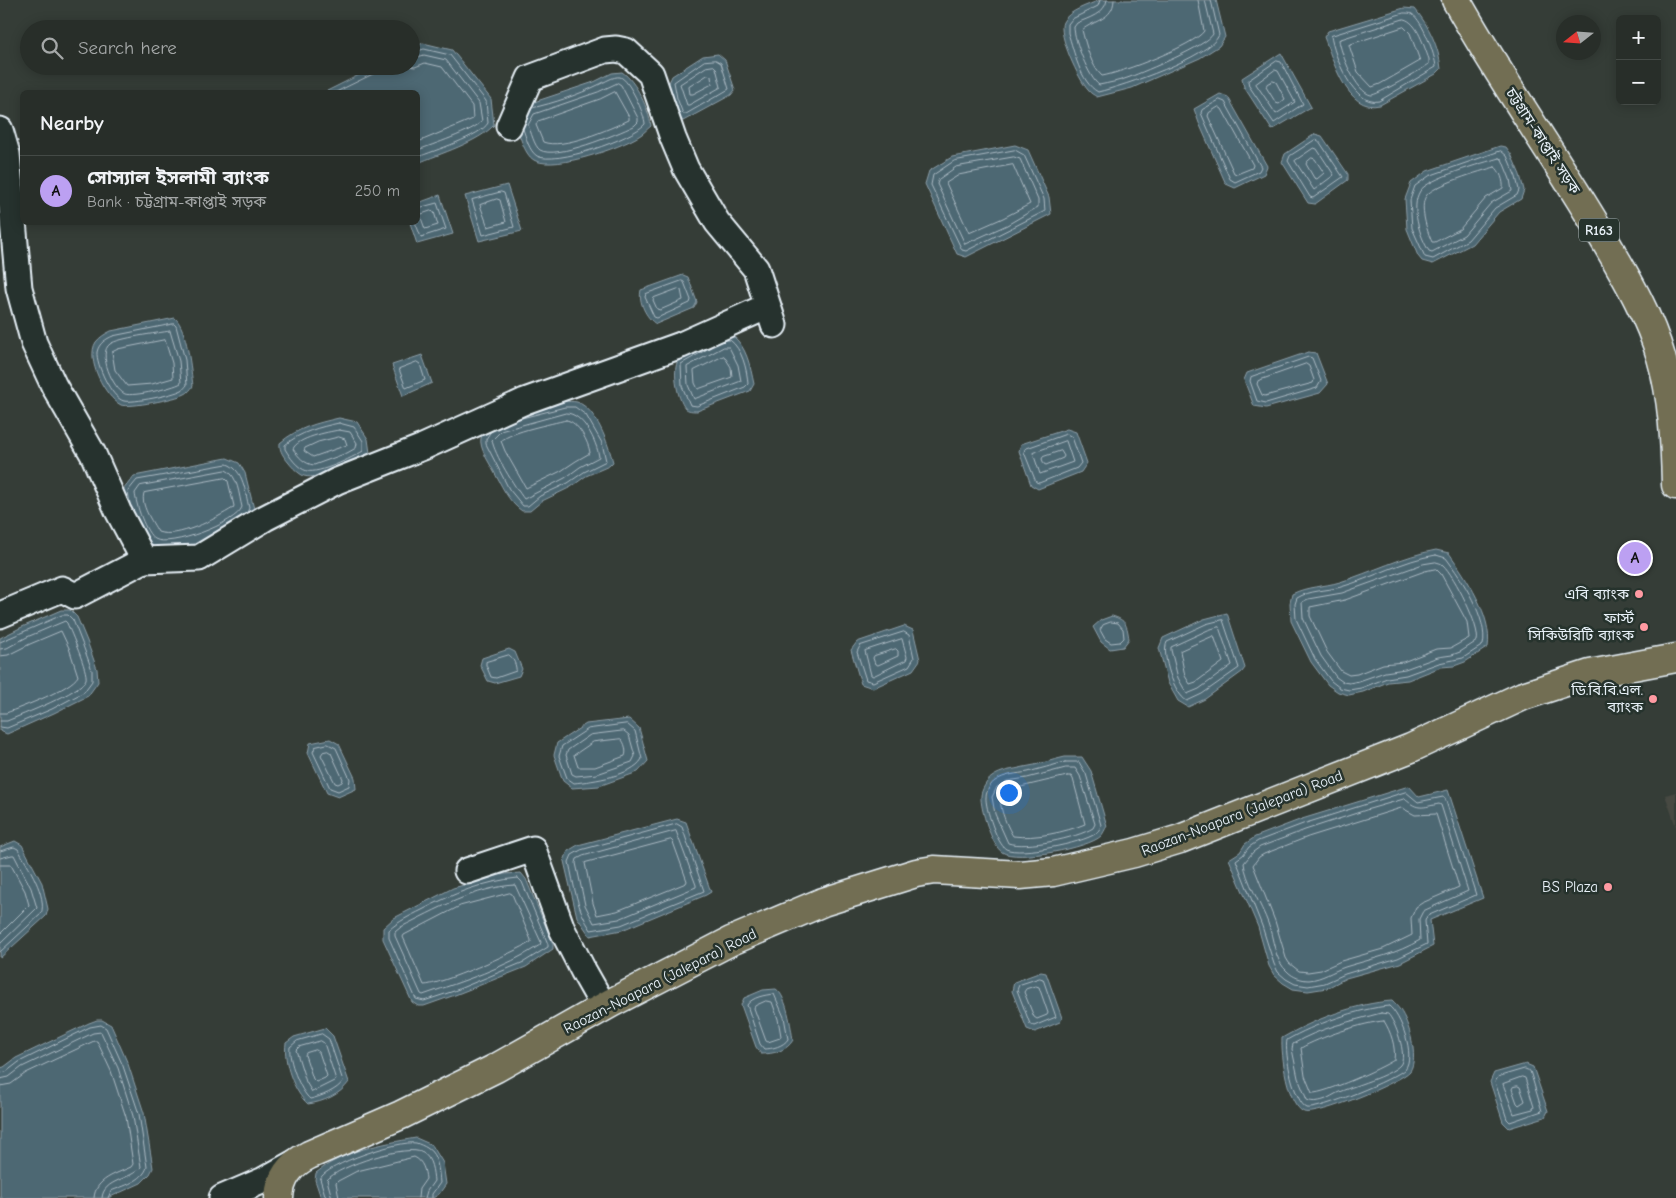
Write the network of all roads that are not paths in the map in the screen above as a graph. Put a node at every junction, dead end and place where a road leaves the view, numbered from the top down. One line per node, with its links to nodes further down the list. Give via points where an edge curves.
1 (1456, 0): 5 (main road, চট্টগ্রাম-কাপ্তাই সড়ক / R163, via 1584,204 1632,288 1651,328)
2 (509, 126): 7 (street, via 530,78 605,50 626,51 651,74 686,169 717,222 756,269 771,316 525,401 423,447 336,480 199,558)
3 (0, 130): 4 (street, via 7,154)
4 (9, 282): 7 (street, via 54,386 93,454)
5 (1672, 389): 6 (main road, চট্টগ্রাম-কাপ্তাই সড়ক / R163)
6 (1676, 485)
7 (144, 560): 8 (street, via 75,596 62,589)
8 (0, 615)
9 (1676, 658): 11 (main road, Raozan-Noapara (Jalepara) Road, via 1590,674 1523,696 1410,748 1180,840 1134,854 1053,872 1020,875 934,870 823,902 731,941)
10 (467, 871): 11 (street, via 533,850 562,929)
11 (604, 1007): 12 (main road, Raozan-Noapara (Jalepara) Road, via 496,1068)
12 (298, 1161): 13 (street); 14 (main road, Raozan-Noapara (Jalepara) Road, via 282,1181)
13 (222, 1198)
14 (279, 1198)

